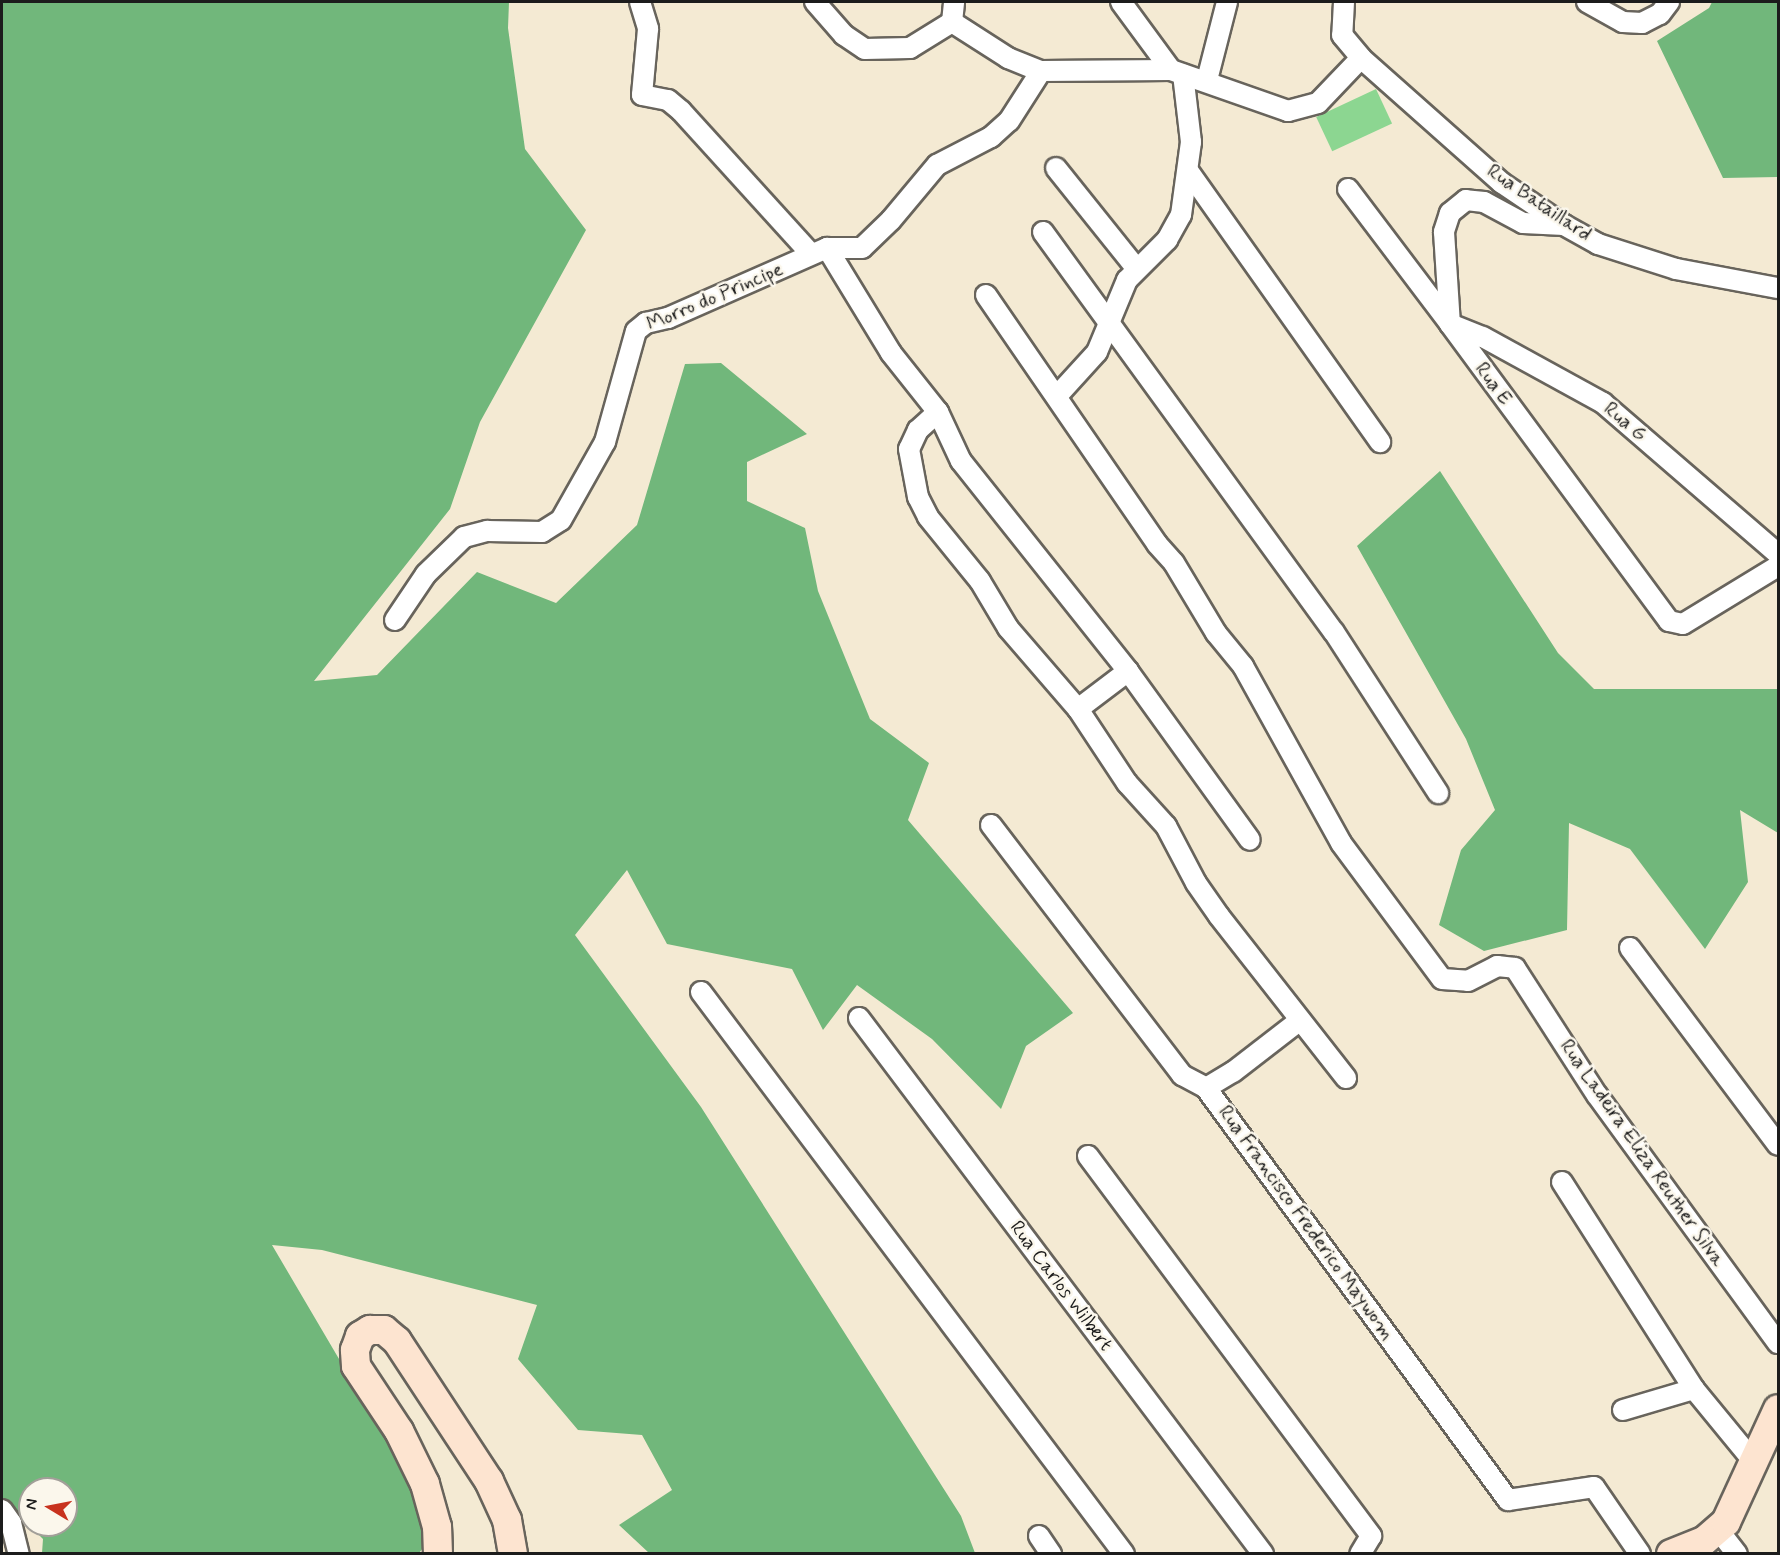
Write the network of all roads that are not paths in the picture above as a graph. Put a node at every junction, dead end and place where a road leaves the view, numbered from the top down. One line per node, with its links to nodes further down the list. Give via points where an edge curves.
1 (640, 2): 19 (street, Morro do Principe, via 648,29 642,95 668,100 681,111)
2 (815, 2): 9 (street, via 844,35 865,48 910,48)
3 (954, 2): 9 (street)
4 (1121, 2): 12 (street)
5 (1227, 2): 13 (street)
6 (1344, 2): 10 (street, Rua Bataillard, via 1342,36)
7 (1587, 2): 8 (street, via 1623,22 1642,23 1660,14)
8 (1669, 2)
9 (952, 22): 11 (street, via 1008,58)
10 (1361, 58): 13 (street, via 1318,103 1288,111); 17 (street, Rua Bataillard, via 1502,183)
11 (1041, 71): 12 (street); 19 (street, Morro do Principe, via 1009,121 991,137 937,165 862,248)
12 (1177, 72): 13 (street); 15 (street, via 1191,142)
13 (1206, 80)
14 (1056, 168): 20 (street)
15 (1189, 172): 20 (street, via 1175,228); 27 (street)
16 (1348, 189): 24 (street, Rua E)
17 (1564, 225): 21 (street, Rua Bataillard, via 1598,244 1676,269); 24 (street, via 1523,223 1466,200 1450,213 1444,232)
18 (1043, 232): 23 (street)
19 (819, 251): 26 (street, via 891,354); 30 (street, Morro do Principe, via 668,318 646,323 636,331 605,442 561,520 542,532 487,531 464,537 426,574)
20 (1136, 268): 23 (street, via 1127,280)
21 (1779, 288)
22 (986, 295): 25 (street)
23 (1112, 323): 25 (street, via 1097,352); 33 (street, via 1341,641)
24 (1450, 324): 28 (street, Rua G, via 1483,337 1603,402); 29 (street, Rua E, via 1669,621 1683,624)
25 (1057, 396): 45 (street, Rua Ladeira Eliza Reuther Silva, via 1157,544 1174,563 1216,633 1243,666 1341,843 1442,979 1472,980 1506,964 1515,968 1597,1095)
26 (938, 412): 31 (street, via 961,461); 32 (street, via 918,430 909,449 918,497 944,540 980,581 1008,628)
27 (1380, 442)
28 (1779, 554)
29 (1779, 566)
30 (395, 620)
31 (1128, 671): 32 (street); 35 (street)
32 (1078, 709): 39 (street, via 1113,765 1166,826 1196,884)
33 (1438, 793)
34 (991, 825): 41 (street, Rua Francisco Frederico Maywom, via 1182,1075)
35 (1250, 840)
36 (1629, 948): 42 (street)
37 (701, 992): 58 (street)
38 (859, 1017): 59 (street, Rua Carlos Wilbert)
39 (1299, 1021): 40 (street); 41 (street)
40 (1346, 1078)
41 (1206, 1088): 60 (street, Rua Francisco Frederico Maywom, via 1508,1500 1594,1487)
42 (1779, 1145)
43 (1088, 1156): 53 (street, via 1371,1536)
44 (1562, 1182): 46 (street)
45 (1779, 1343)
46 (1694, 1389): 48 (street); 49 (street)
47 (1779, 1409): 49 (street)
48 (1623, 1410)
49 (1754, 1462): 51 (street)
50 (2, 1510): 54 (street, via 11,1523)
51 (1719, 1531): 61 (street); 62 (street)
52 (1039, 1536): 57 (street)
53 (1366, 1548)
54 (19, 1554)
55 (438, 1554): 56 (street, via 437,1527 425,1484 399,1431 357,1366 355,1350 360,1336 370,1330 384,1330 397,1341 489,1481 507,1520)
56 (513, 1554)
57 (1051, 1554)
58 (1124, 1554)
59 (1263, 1554)
60 (1640, 1554)
61 (1671, 1554)
62 (1737, 1554)

